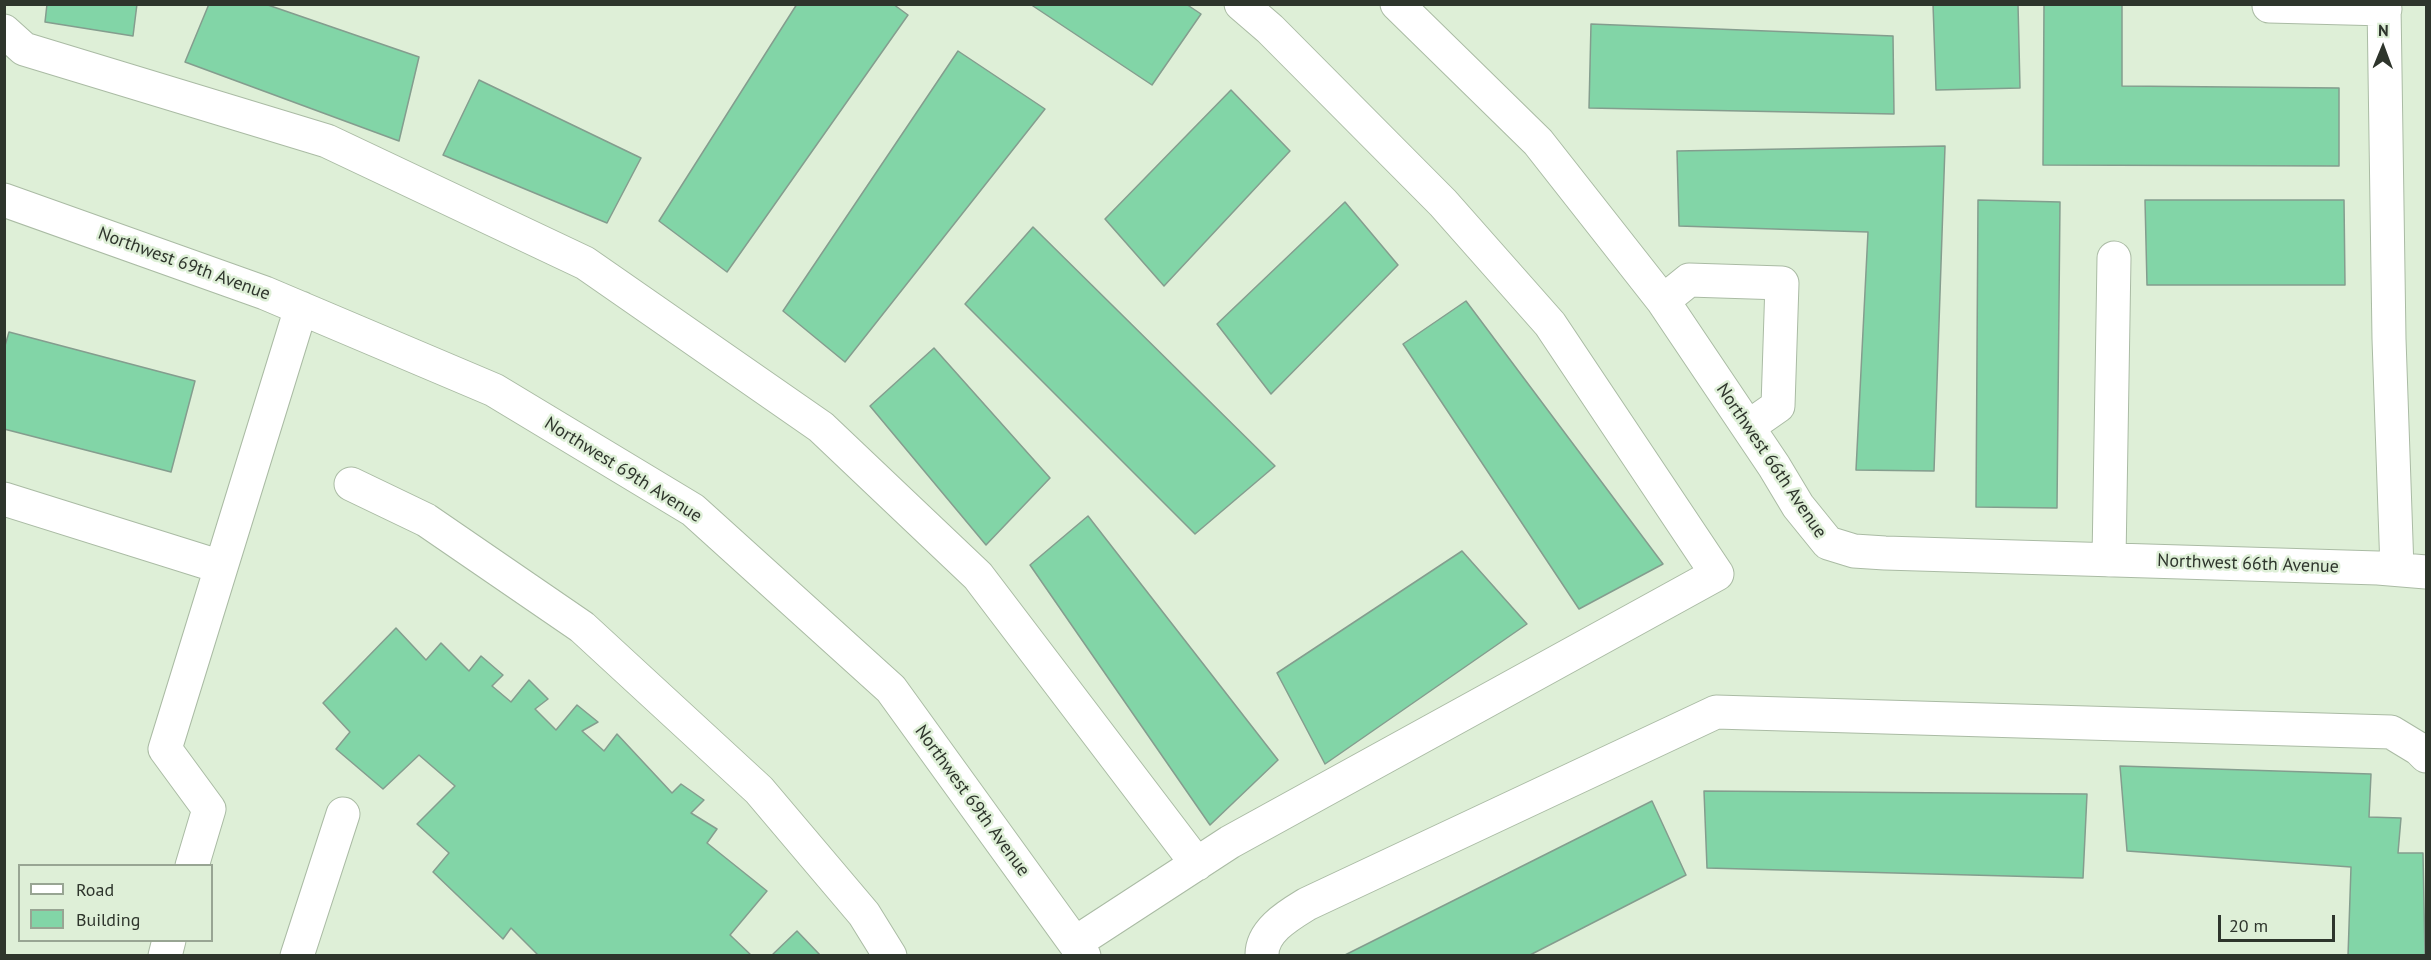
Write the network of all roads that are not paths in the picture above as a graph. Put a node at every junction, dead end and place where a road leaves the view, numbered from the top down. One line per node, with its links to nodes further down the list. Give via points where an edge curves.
1 (1241, 4): 19 (street, via 1443,203 1550,324 1717,574 1230,842)
2 (1397, 4): 8 (street, Northwest 66th Avenue, via 1538,142)
3 (2269, 4): 4 (street)
4 (2384, 7): 15 (street, via 2389,339)
5 (4, 31): 19 (street, via 24,49 327,141 585,262 821,427 978,576)
6 (4, 201): 9 (street, Northwest 69th Avenue)
7 (2114, 258): 13 (street)
8 (1663, 302): 10 (street, Northwest 66th Avenue); 10 (street, via 1689,280 1782,283 1778,406)
9 (301, 308): 14 (street); 20 (street, Northwest 69th Avenue, via 494,390 693,510 891,688)
10 (1748, 427): 13 (street, Northwest 66th Avenue, via 1798,506 1828,543 1854,551)
11 (351, 484): 22 (street, via 426,520 582,627 759,790 864,914)
12 (4, 499): 14 (street)
13 (2109, 560): 15 (street, Northwest 66th Avenue)
14 (221, 567): 18 (street, via 165,749 209,809)
15 (2412, 571)
16 (2427, 756): 23 (street, via 2391,732 1716,712 1306,904 1277,922)
17 (343, 814): 21 (street)
18 (193, 864)
19 (1197, 864): 20 (street)
20 (1080, 949)
21 (297, 956)
22 (890, 956)
23 (1262, 956)

